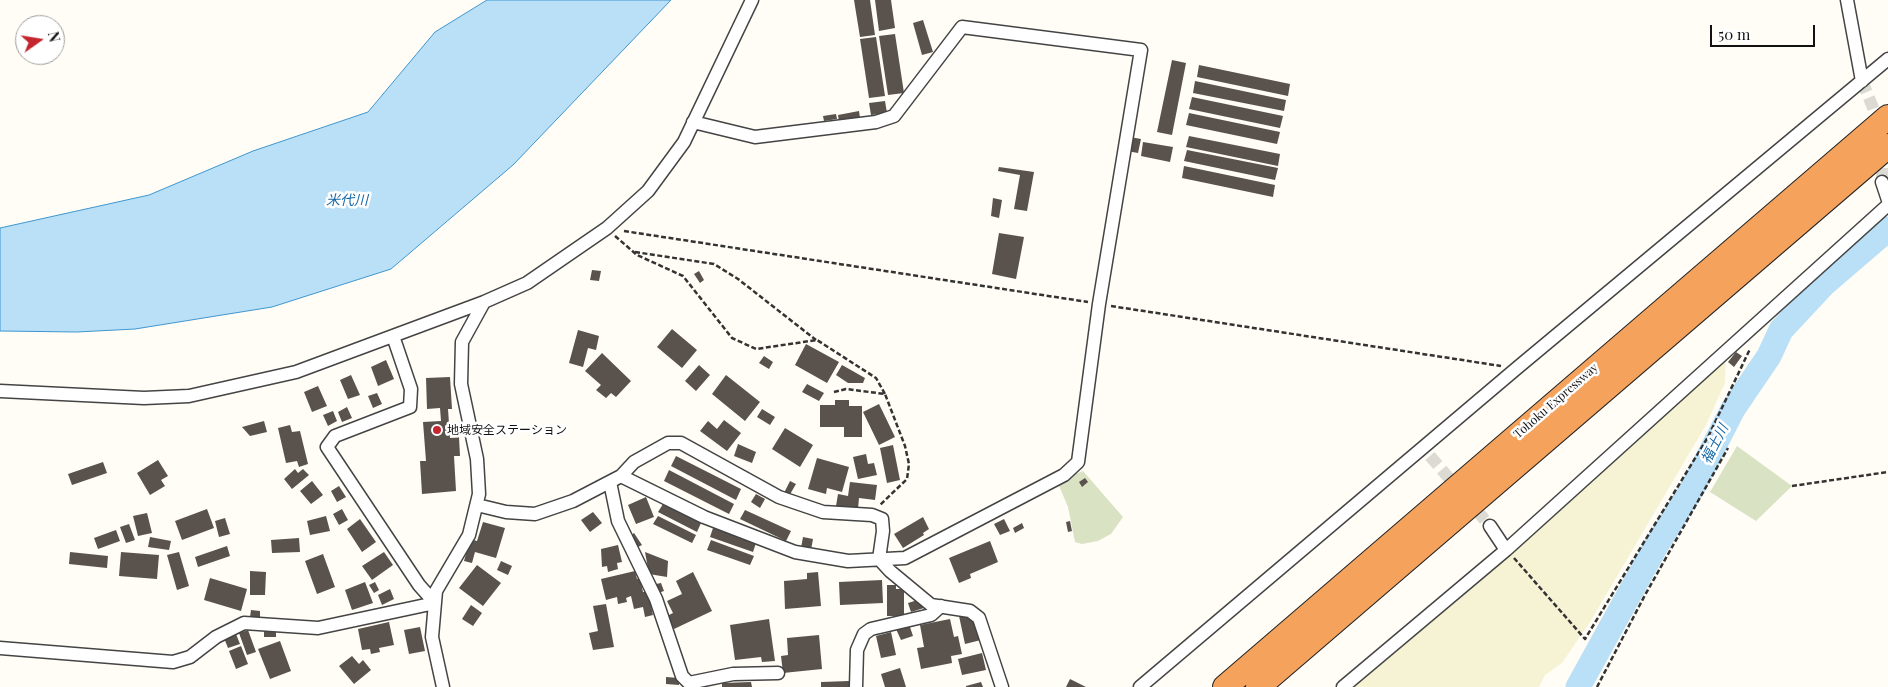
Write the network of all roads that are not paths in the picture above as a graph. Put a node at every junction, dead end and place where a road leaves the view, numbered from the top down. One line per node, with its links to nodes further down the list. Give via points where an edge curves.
1 (752, 0): 6 (street)
2 (1847, 0): 4 (street)
3 (1888, 59): 4 (street)
4 (1862, 80): 26 (street, via 1517,368 1427,452)
5 (1888, 117): 27 (highway, Tohoku Expressway)
6 (693, 122): 11 (street, via 684,142 648,191 607,228 527,283); 18 (street, via 755,137 876,122 894,116 962,27 1141,50 1099,304 1078,462 1064,475 906,558)
7 (1888, 146): 28 (highway, Tohoku Expressway)
8 (1882, 182): 9 (street)
9 (1888, 200)
10 (1888, 205): 17 (street)
11 (484, 302): 12 (street); 15 (street, via 462,342 461,384 477,459)
12 (393, 336): 13 (street, via 296,372 189,396 144,398); 19 (street, via 411,389 410,407 335,436 327,447 418,585)
13 (0, 391)
14 (615, 479): 15 (street, via 573,501 535,514); 18 (street, via 795,552 848,561); 18 (street, via 634,462 668,443 681,443 779,497 823,512 882,518); 22 (street, via 618,521 656,599 682,676 689,683 733,674)
15 (477, 505): 19 (street, via 469,535 436,591)
16 (1490, 526): 17 (street)
17 (1506, 550): 29 (street)
18 (879, 559): 20 (street, via 931,605)
19 (435, 603): 21 (street, via 318,628 244,623 216,637 190,657 173,662); 23 (street, via 432,637)
20 (941, 606): 24 (street, via 931,616 871,629 864,634 857,650); 25 (street, via 970,611 979,618)
21 (0, 648)
22 (778, 673)
23 (443, 687)
24 (856, 687)
25 (1002, 687)
26 (1140, 687)
27 (1225, 687)
28 (1258, 687)
29 (1342, 687)

